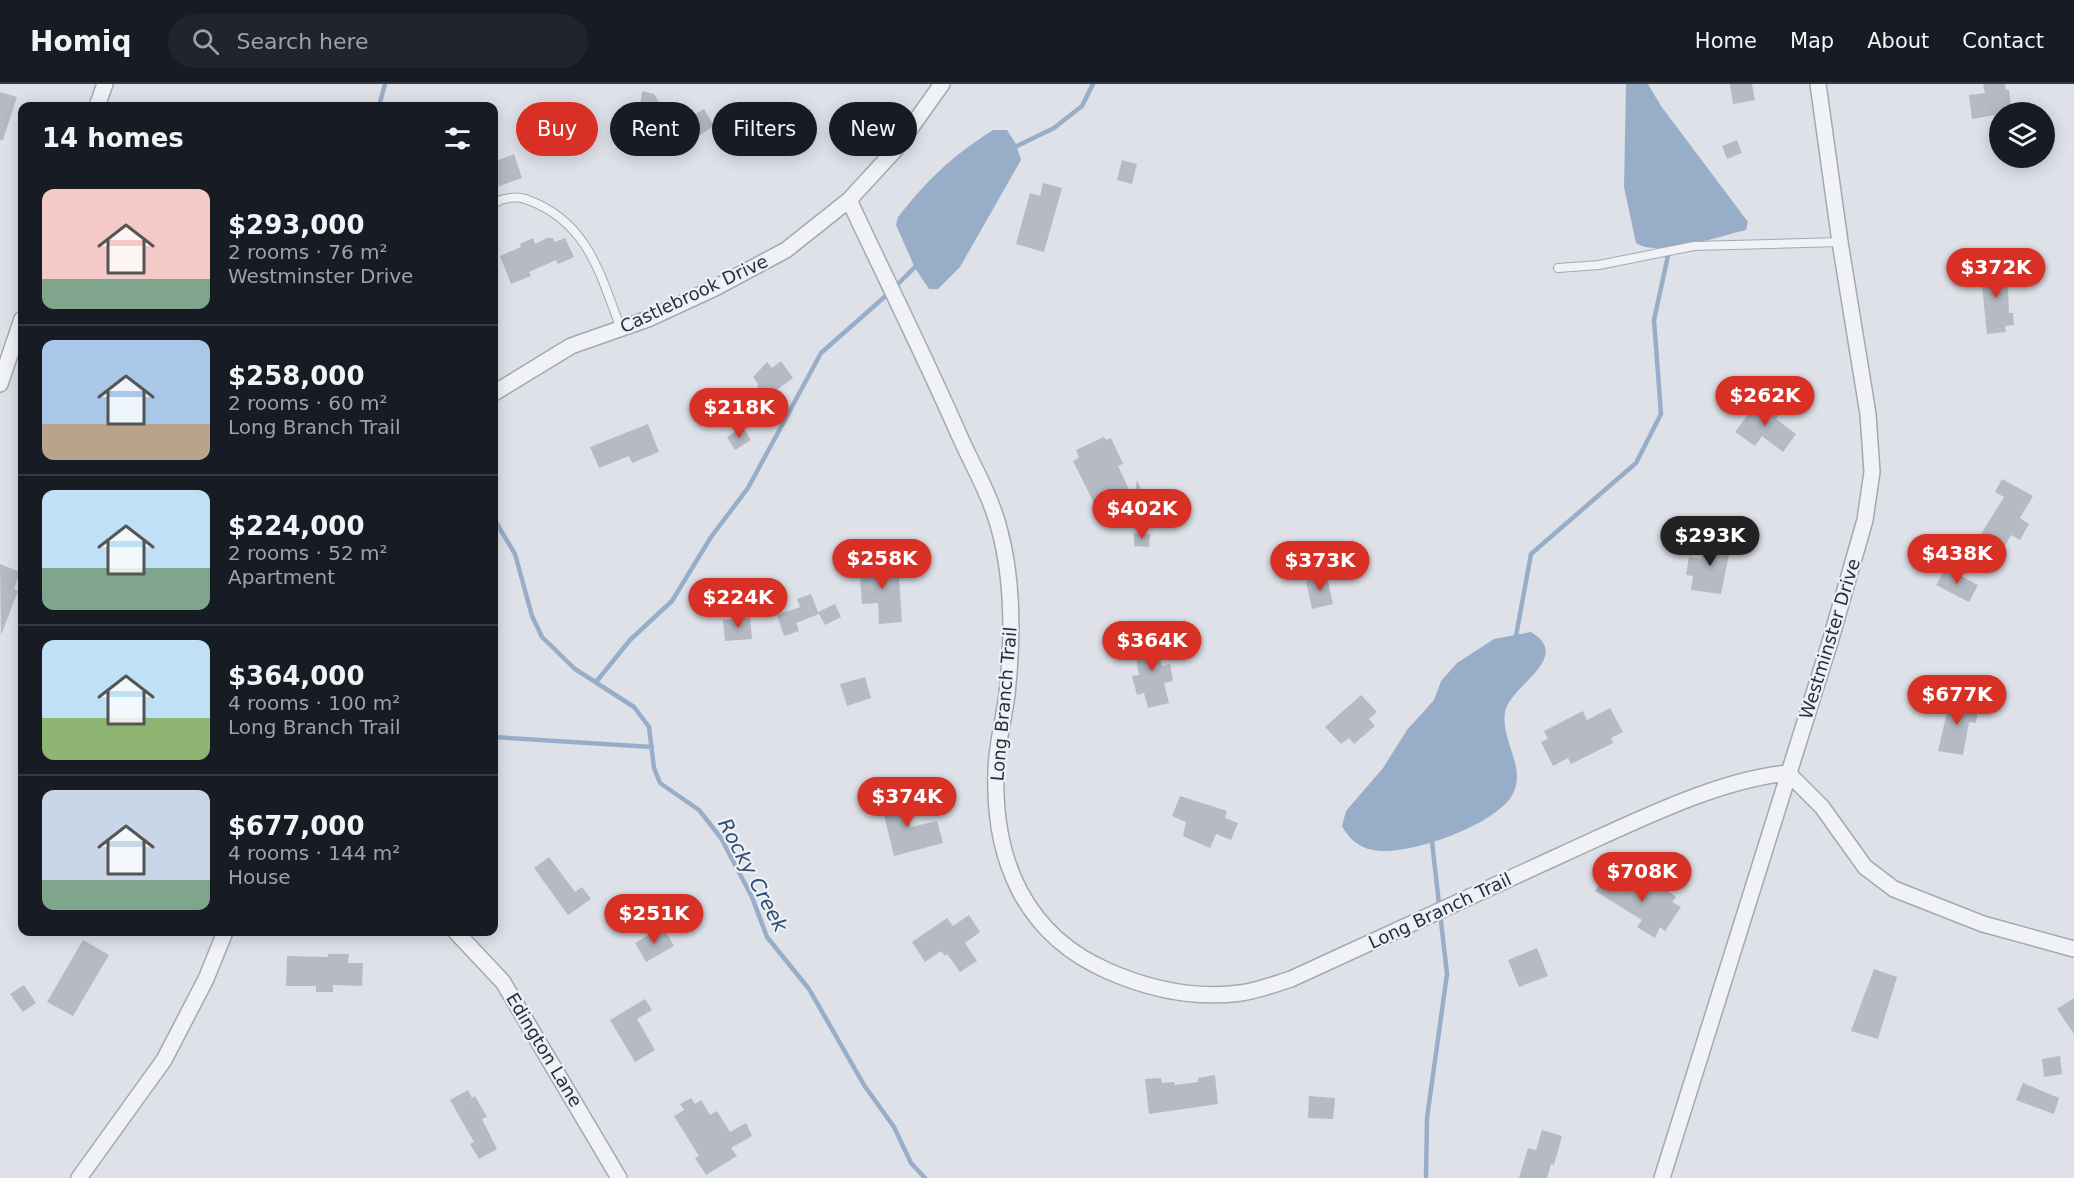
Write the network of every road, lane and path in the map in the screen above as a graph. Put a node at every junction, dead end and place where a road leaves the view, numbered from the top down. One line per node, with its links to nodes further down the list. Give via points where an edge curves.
1 (105, 84): 4 (street)
2 (942, 84): 5 (street, Castlebrook Drive, via 896,150)
3 (1818, 84): 7 (street, Westminster Drive)
4 (98, 102)
5 (849, 200): 9 (street, Castlebrook Drive, via 769,260); 13 (street, Long Branch Trail, via 952,417 999,527 1010,578 1007,694 996,771 1006,858 1019,894 1048,932 1086,962 1134,982 1174,991 1212,996 1244,993 1291,979 1612,832 1730,784)
6 (498, 201): 9 (lane, via 521,197 544,205 567,222 586,244)
7 (1840, 242): 8 (lane, via 1694,246 1599,265); 13 (street, Westminster Drive, via 1868,414 1872,472 1865,520)
8 (1558, 268)
9 (621, 328): 12 (street, Castlebrook Drive, via 571,346)
10 (18, 331): 11 (street)
11 (0, 384)
12 (498, 391)
13 (1788, 773): 16 (street, via 1822,807 1865,867 1894,890 1983,924); 19 (street, Westminster Drive)
14 (223, 936): 17 (street, via 164,1060)
15 (460, 936): 18 (street, Edington Lane, via 503,982)
16 (2074, 949)
17 (79, 1178)
18 (619, 1178)
19 (1662, 1178)

